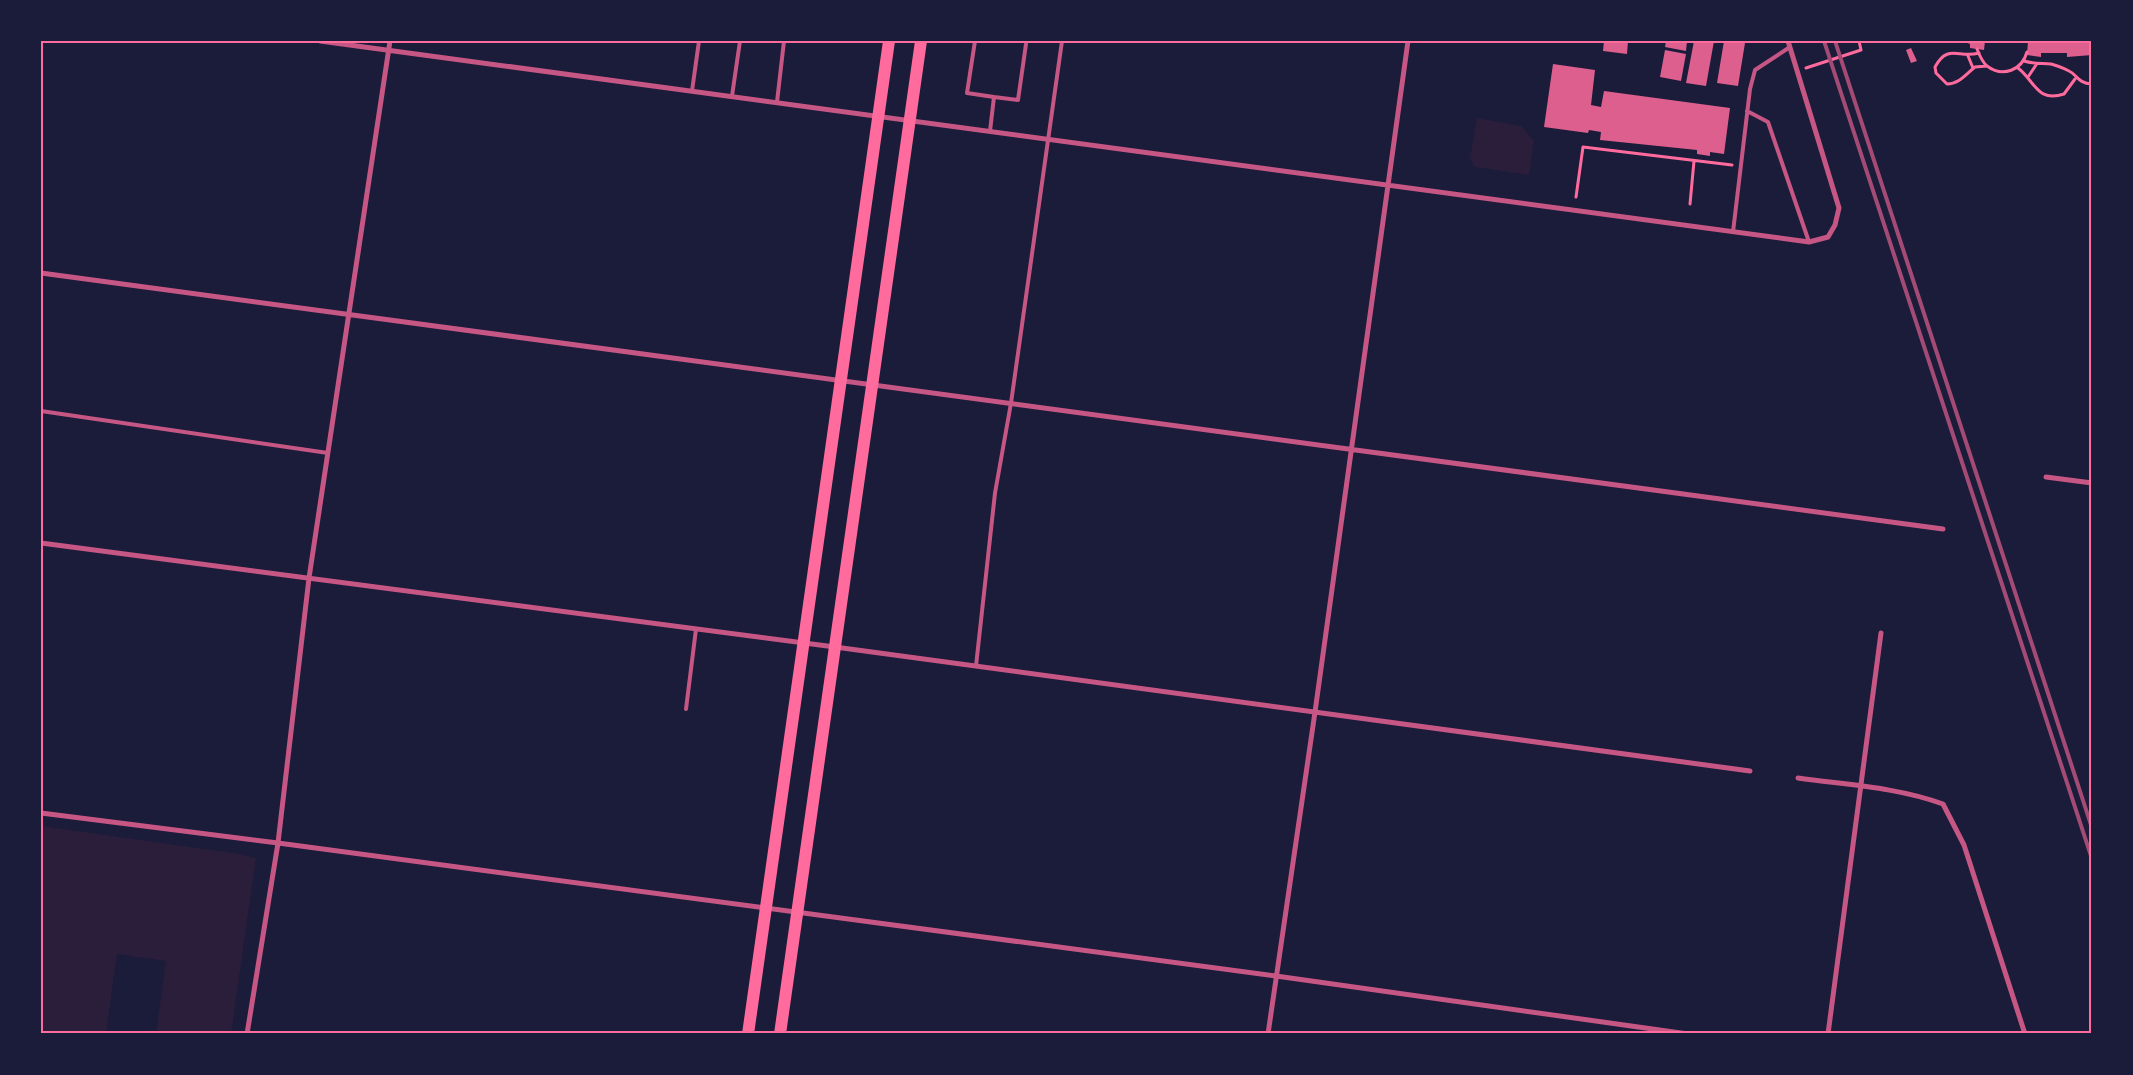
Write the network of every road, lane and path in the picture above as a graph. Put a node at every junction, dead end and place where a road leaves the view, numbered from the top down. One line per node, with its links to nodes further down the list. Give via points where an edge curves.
1 (320, 41): 15 (street)
2 (390, 41): 15 (street)
3 (699, 41): 28 (lane)
4 (740, 41): 29 (lane)
5 (784, 41): 31 (lane)
6 (889, 41): 33 (main road)
7 (921, 41): 34 (main road)
8 (975, 41): 30 (lane, via 967,93)
9 (1062, 41): 36 (lane)
10 (1408, 41): 39 (street)
11 (1860, 41): 19 (path, via 1862,50 1805,68)
12 (1026, 44): 30 (lane, via 1018,100)
13 (1790, 47): 32 (lane, via 1755,70); 43 (street, via 1839,208 1828,237)
14 (1977, 49): 17 (path)
15 (389, 51): 28 (street); 45 (street)
16 (2027, 52): 20 (path)
17 (1979, 53): 18 (path); 22 (path)
18 (1968, 56): 23 (path); 23 (path, via 1958,52 1944,55 1936,73 1947,84 1952,84 1968,75)
19 (1803, 59)
20 (2024, 61): 21 (path); 24 (path)
21 (2036, 65): 25 (path); 26 (path, via 2052,64 2070,71)
22 (1987, 66): 23 (path); 24 (path, via 2006,72)
23 (1973, 68)
24 (2018, 68): 25 (path)
25 (2028, 76): 26 (path, via 2038,91 2050,97 2064,94)
26 (2075, 79): 27 (path)
27 (2092, 84)
28 (692, 91): 29 (street)
29 (732, 96): 31 (street)
30 (994, 97): 35 (lane)
31 (777, 102): 33 (street)
32 (1747, 111): 42 (lane); 43 (lane, via 1768,122)
33 (878, 115): 34 (street); 46 (main road)
34 (910, 120): 35 (street); 47 (main road)
35 (990, 131): 36 (street)
36 (1048, 138): 39 (street); 48 (lane)
37 (1694, 161): 38 (path); 40 (path, via 1583,147); 41 (path)
38 (1732, 165)
39 (1389, 184): 42 (street); 50 (street)
40 (1576, 197)
41 (1690, 204)
42 (1733, 232): 43 (street)
43 (1809, 242)
44 (41, 273): 45 (street)
45 (350, 315): 46 (street); 51 (street)
46 (841, 380): 47 (street); 59 (main road)
47 (872, 384): 48 (street); 60 (main road)
48 (1011, 402): 50 (street); 61 (lane, via 995,493)
49 (41, 411): 51 (lane)
50 (1350, 448): 54 (street); 63 (street)
51 (328, 454): 56 (street)
52 (2046, 477): 53 (street)
53 (2092, 483)
54 (1943, 529)
55 (41, 543): 56 (street)
56 (309, 578): 57 (street); 68 (street)
57 (696, 629): 59 (street); 62 (lane)
58 (1881, 633): 66 (street)
59 (804, 643): 60 (street); 69 (main road)
60 (835, 647): 61 (street); 70 (main road)
61 (976, 666): 63 (street)
62 (686, 709)
63 (1315, 712): 64 (street); 71 (street)
64 (1750, 771)
65 (1798, 778): 66 (street)
66 (1860, 787): 77 (street); 78 (street, via 1891,789 1942,804 1964,845)
67 (41, 813): 68 (street)
68 (278, 843): 69 (street); 72 (street)
69 (766, 908): 70 (street); 73 (main road)
70 (798, 912): 71 (street); 74 (main road)
71 (1276, 976): 75 (street); 76 (street)
72 (247, 1034)
73 (748, 1034)
74 (780, 1034)
75 (1268, 1034)
76 (1688, 1034)
77 (1828, 1034)
78 (2025, 1034)

